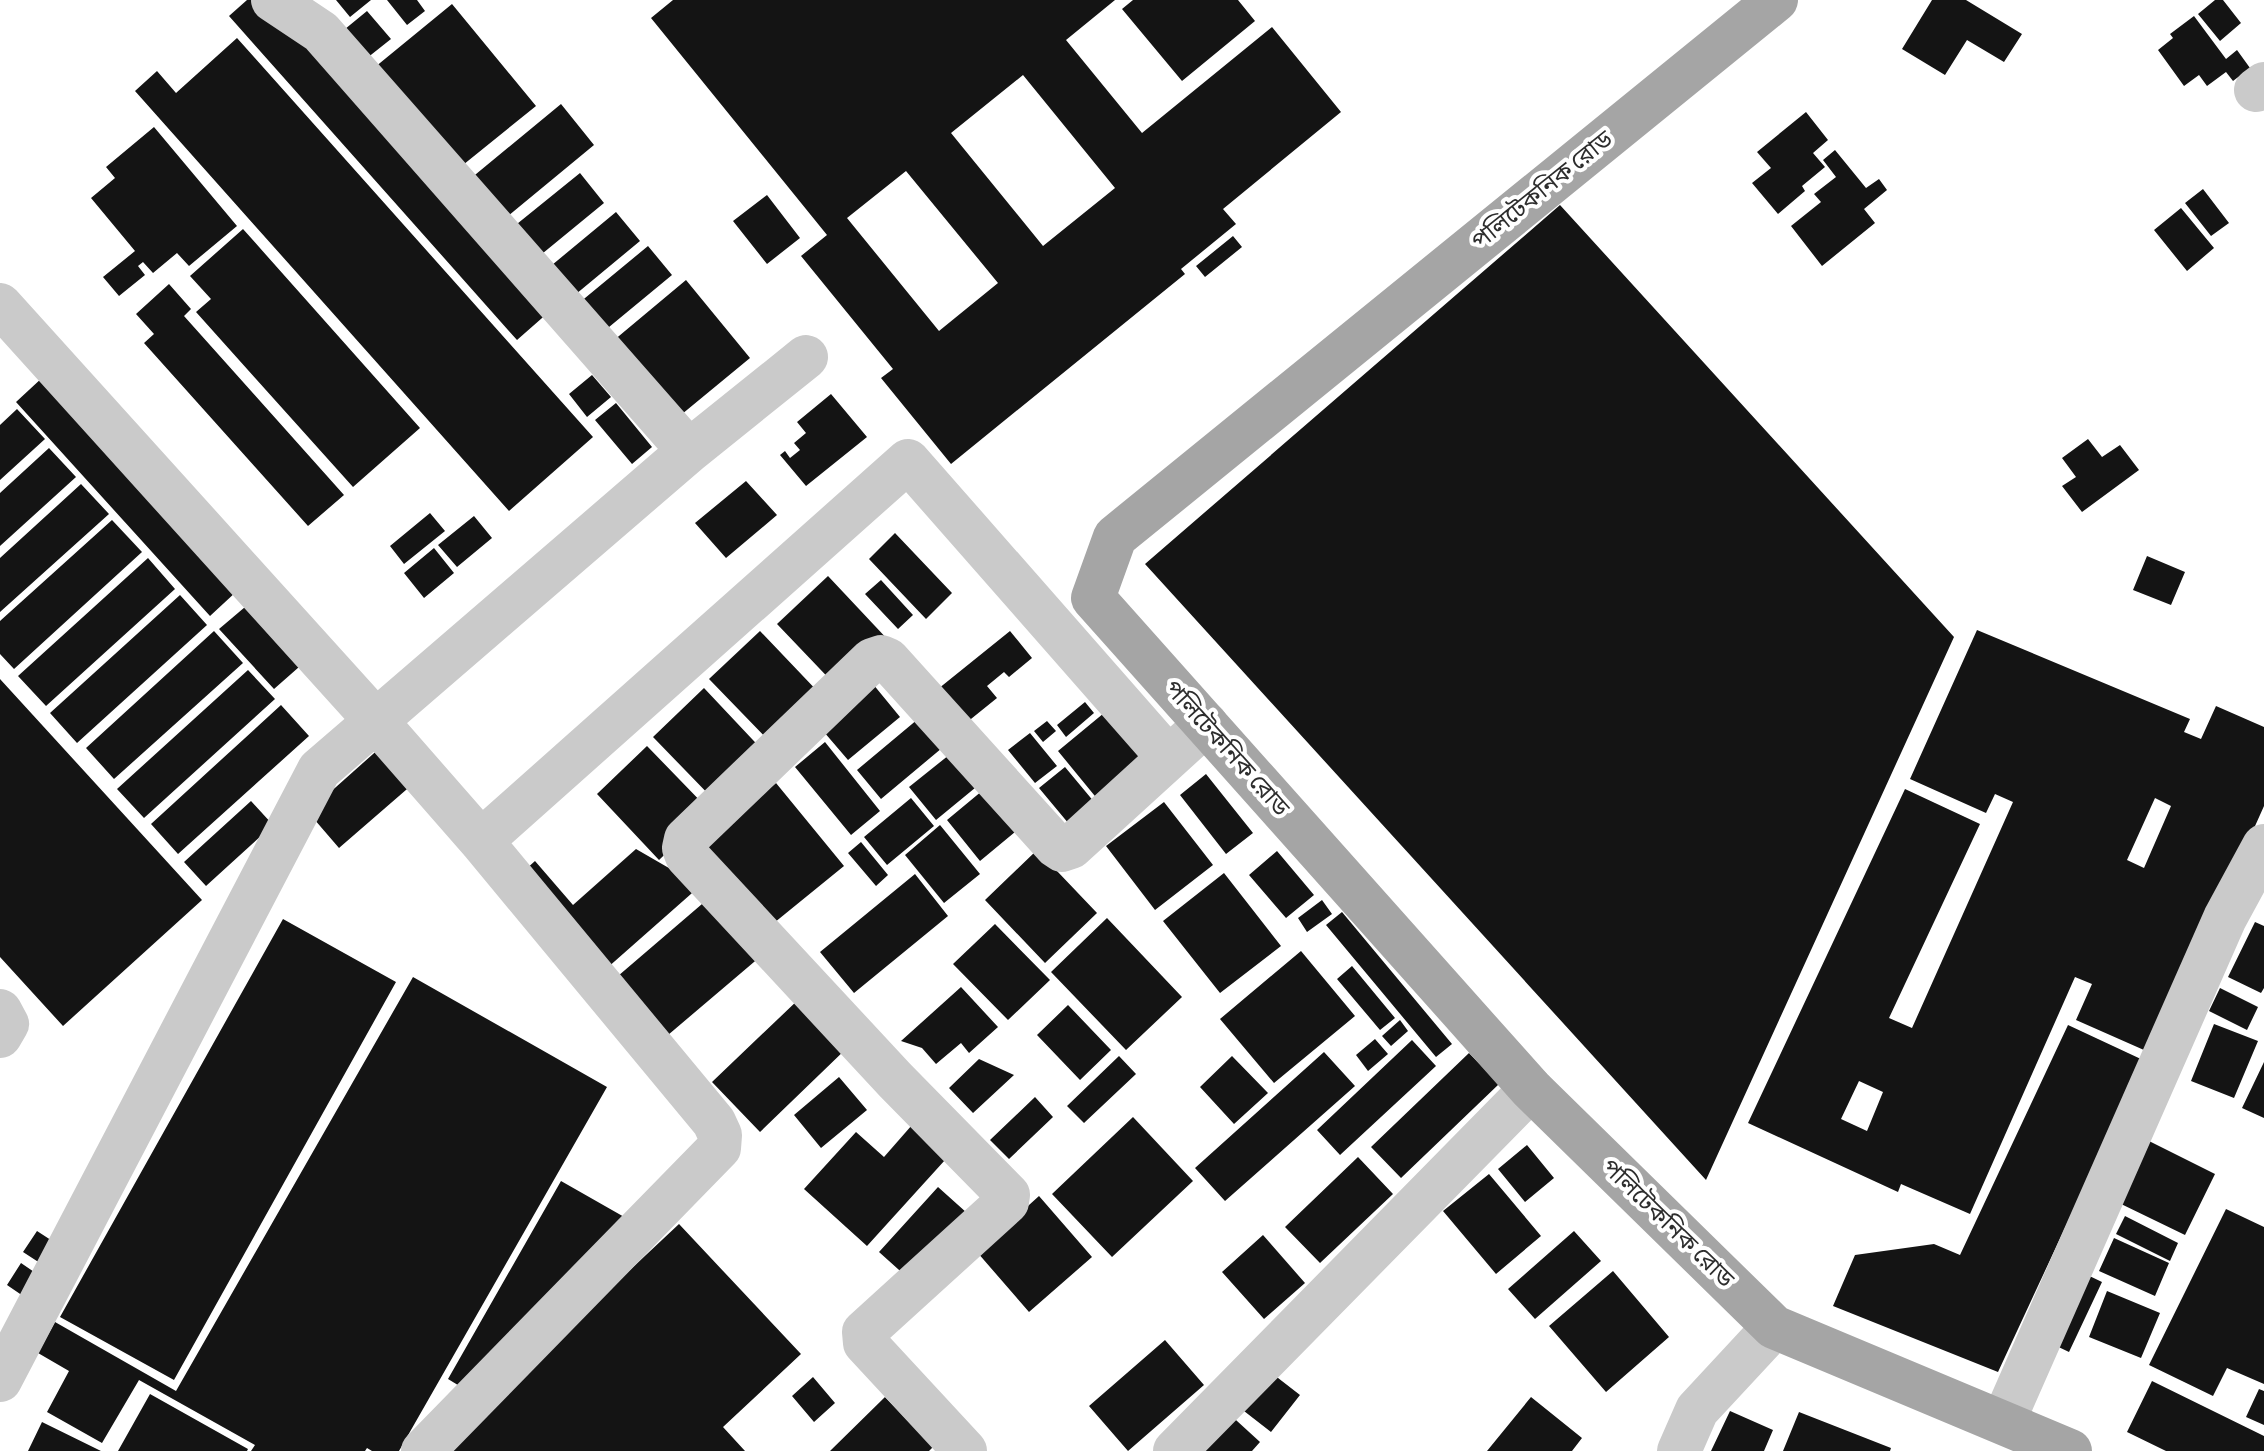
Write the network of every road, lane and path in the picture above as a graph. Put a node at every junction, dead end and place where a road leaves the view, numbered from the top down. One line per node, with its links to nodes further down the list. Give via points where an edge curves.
1 (273, 0): 5 (street, via 321,32)
2 (1776, 0): 7 (main road, পলিটেকনিক রোড, via 1115,537 1093,598)
3 (0, 305): 6 (street)
4 (806, 357): 5 (street)
5 (689, 451): 6 (street)
6 (376, 721): 9 (street); 15 (street, via 319,770)
7 (1206, 724): 8 (street); 13 (main road, পলিটেকনিক রোড)
8 (1168, 757): 9 (street, via 908,461); 18 (street, via 1062,850 881,657 686,839 687,856 1008,1195 1007,1202 862,1337)
9 (481, 841): 17 (street, via 714,1122 719,1148)
10 (2264, 846): 16 (street, via 2225,918)
11 (0, 1011): 12 (street, via 7,1024)
12 (0, 1036)
13 (1531, 1089): 14 (main road, পলিটেকনিক রোড); 19 (street)
14 (1774, 1327): 16 (main road, পলিটেকনিক রোড); 20 (street, via 1697,1410)
15 (0, 1380)
16 (2003, 1422): 21 (main road, পলিটেকনিক রোড)
17 (423, 1451)
18 (965, 1451)
19 (1175, 1451)
20 (1679, 1451)
21 (2070, 1451)

